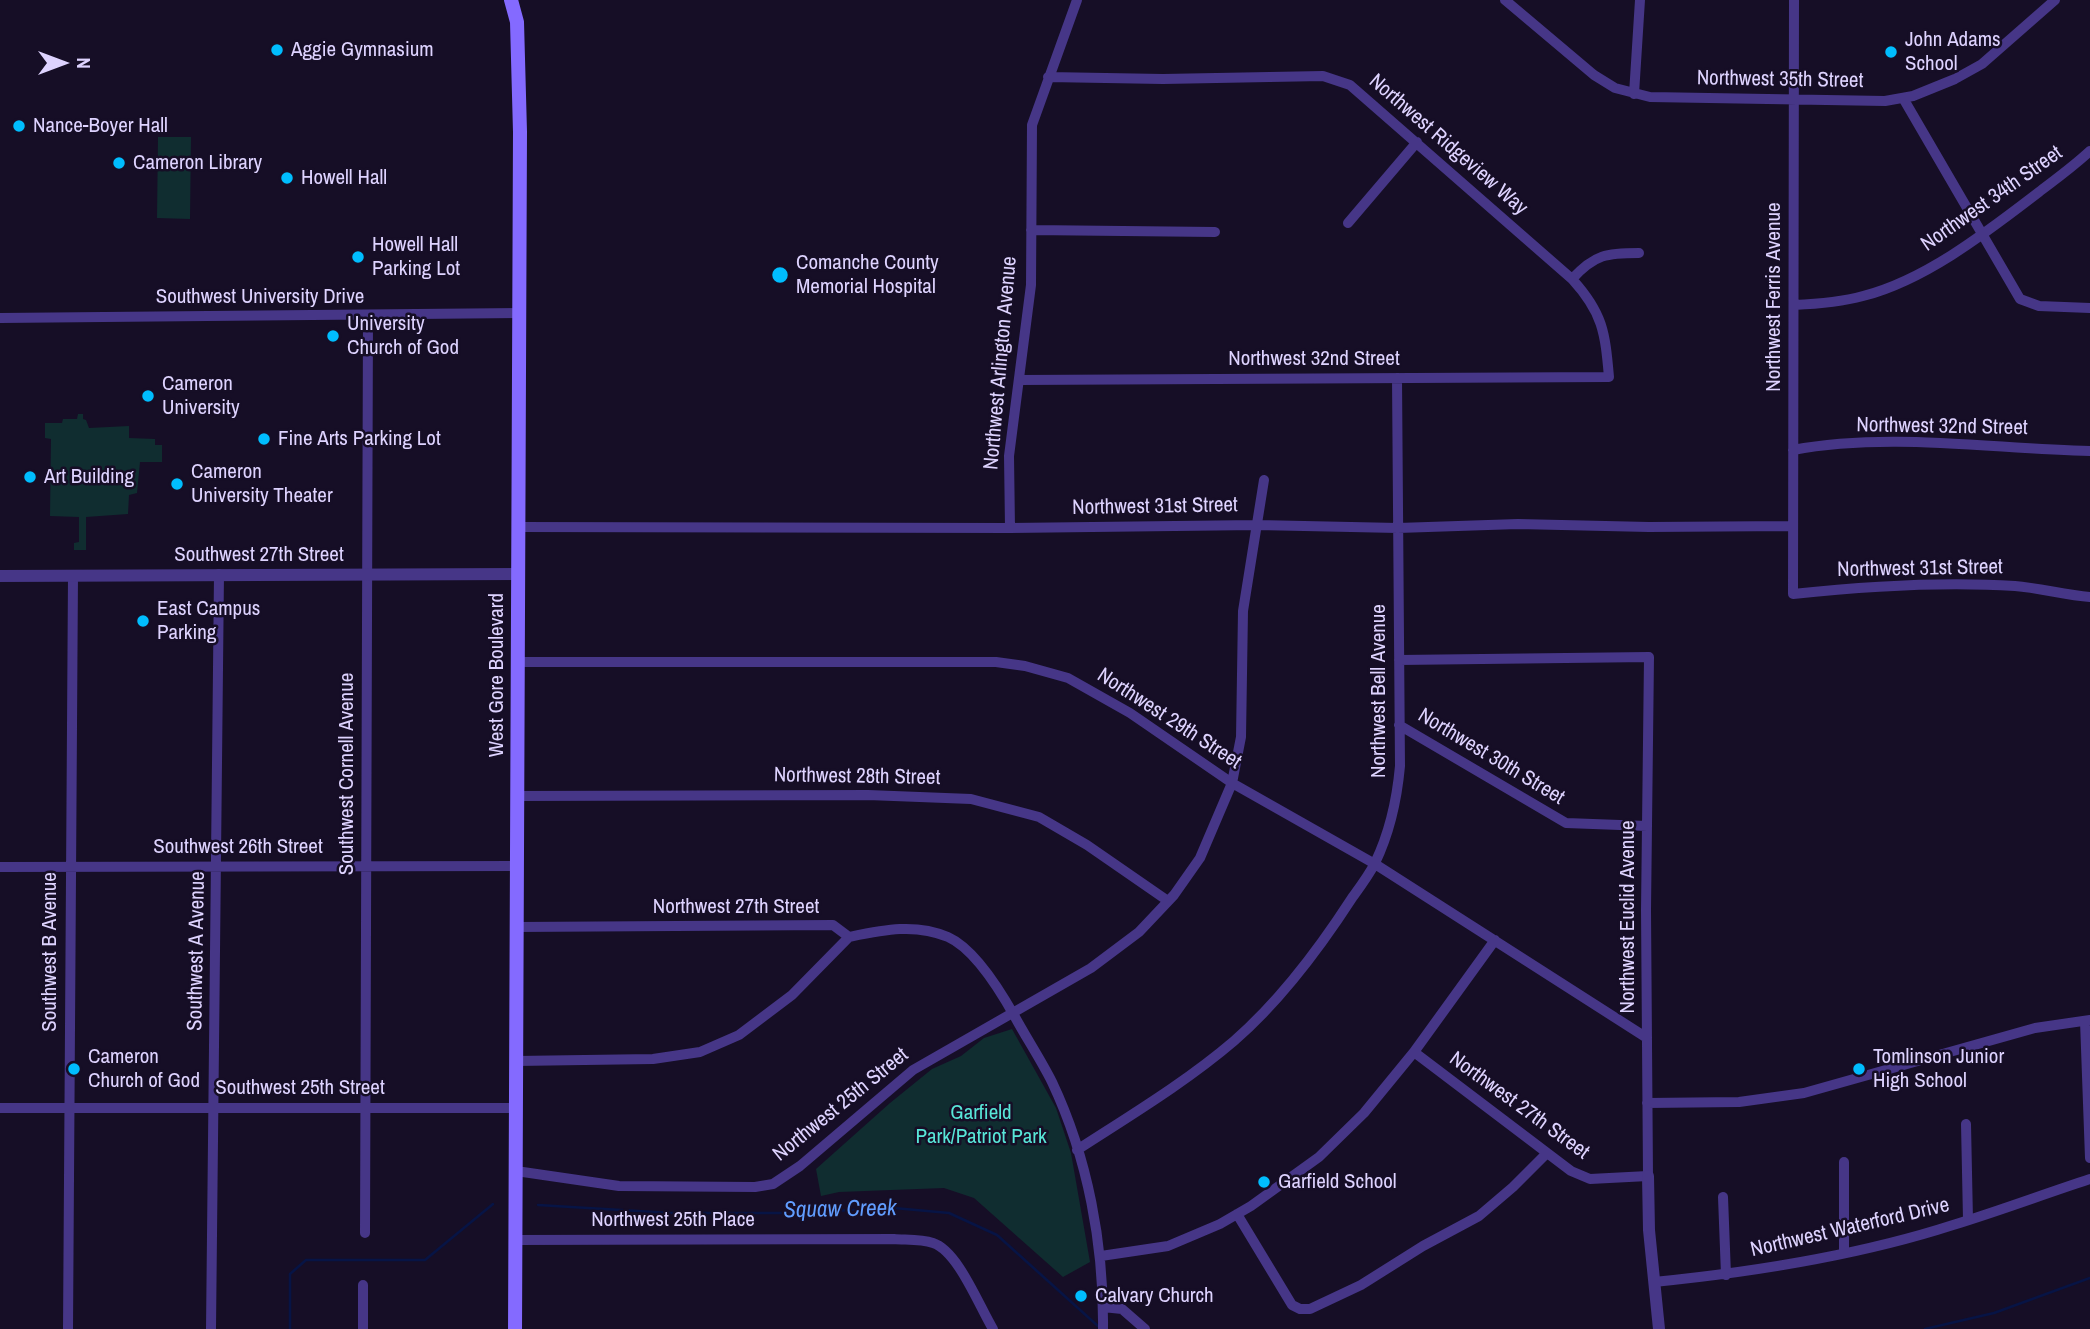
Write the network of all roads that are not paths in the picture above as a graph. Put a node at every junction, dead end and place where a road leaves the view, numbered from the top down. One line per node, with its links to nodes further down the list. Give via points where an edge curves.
1 (511, 0): 8 (main road, West Gore Boulevard)
2 (523, 0): 8 (main road, West Gore Boulevard)
3 (1077, 0): 9 (street, Northwest Arlington Avenue)
4 (1505, 0): 10 (street, Northwest 35th Street, via 1594,75)
5 (1640, 0): 10 (street)
6 (1794, 0): 11 (street, Northwest Ferris Avenue)
7 (2055, 0): 12 (street, Northwest 35th Street, via 1983,64 1931,90)
8 (517, 22): 23 (main road, West Gore Boulevard)
9 (1048, 77): 13 (street, Northwest Ridgeview Way, via 1323,76 1350,85); 16 (street, Northwest Arlington Avenue, via 1032,125)
10 (1634, 94): 11 (street, Northwest 35th Street)
11 (1795, 98): 12 (street, Northwest 35th Street); 21 (street, Northwest Ferris Avenue)
12 (1903, 98): 18 (street)
13 (1417, 142): 15 (street); 20 (street, Northwest Ridgeview Way)
14 (2090, 152): 18 (street, Northwest 34th Street)
15 (1349, 223)
16 (1031, 230): 17 (street); 28 (street, Northwest Arlington Avenue, via 1031,285)
17 (1215, 232)
18 (1982, 234): 21 (street, Northwest 34th Street, via 1943,261 1865,296); 22 (street, via 2020,299 2039,306)
19 (1639, 253): 20 (street, via 1599,256)
20 (1572, 279): 26 (street, Northwest Ridgeview Way, via 1600,317)
21 (1794, 305): 29 (street, Northwest Ferris Avenue)
22 (2090, 308)
23 (520, 313): 24 (street, Southwest University Drive); 34 (main road, West Gore Boulevard)
24 (368, 316): 25 (street, Southwest University Drive); 40 (street, Southwest Cornell Avenue)
25 (0, 318)
26 (1609, 377): 27 (street, Northwest 32nd Street)
27 (1397, 378): 28 (street, Northwest 32nd Street); 36 (street, Northwest Bell Avenue)
28 (1019, 380): 35 (street, Northwest Arlington Avenue, via 1009,456)
29 (1793, 450): 30 (street, Northwest 32nd Street, via 1824,444 1959,442); 33 (street, Northwest Ferris Avenue)
30 (2090, 451)
31 (1264, 481): 32 (street)
32 (1257, 525): 35 (street, Northwest 31st Street); 36 (street, Northwest 31st Street); 47 (street, via 1243,611 1241,737)
33 (1792, 526): 36 (street, Northwest 31st Street); 42 (street, Northwest Ferris Avenue)
34 (519, 527): 35 (street, Northwest 31st Street); 38 (main road, West Gore Boulevard)
35 (1010, 528)
36 (1398, 528): 44 (street, Northwest Bell Avenue)
37 (219, 574): 39 (street, Southwest 27th Street); 40 (street, Southwest 27th Street); 51 (street, Southwest A Avenue)
38 (519, 574): 40 (street, Southwest 27th Street); 45 (main road, West Gore Boulevard)
39 (73, 575): 41 (street, Southwest 27th Street); 55 (street, Southwest B Avenue)
40 (368, 575): 52 (street, Southwest Cornell Avenue)
41 (0, 576)
42 (1793, 594): 43 (street, Northwest 31st Street, via 1946,583 2018,586)
43 (2090, 597)
44 (1399, 660): 46 (street, Northwest Bell Avenue); 49 (street, Northwest Euclid Avenue, via 1649,657)
45 (518, 662): 47 (street, Northwest 29th Street, via 1015,665 1068,678 1130,713); 48 (main road, West Gore Boulevard)
46 (1399, 725): 49 (street, Northwest 30th Street, via 1566,823); 50 (street, Northwest Bell Avenue, via 1397,796)
47 (1232, 783): 50 (street, Northwest 29th Street); 56 (street, via 1200,858)
48 (518, 796): 53 (main road, West Gore Boulevard); 56 (street, Northwest 28th Street, via 868,794 971,799 1039,817)
49 (1647, 826): 62 (street, Northwest Euclid Avenue)
50 (1374, 864): 59 (street, Northwest 29th Street); 72 (street, Northwest Bell Avenue, via 1283,991 1234,1040 1166,1093)
51 (218, 866): 52 (street, Southwest 26th Street); 55 (street, Southwest 26th Street); 68 (street, Southwest A Avenue)
52 (366, 866): 53 (street, Southwest 26th Street); 69 (street, Southwest Cornell Avenue)
53 (517, 866): 57 (main road, West Gore Boulevard)
54 (0, 867): 55 (street, Southwest 26th Street)
55 (69, 867): 67 (street, Southwest B Avenue)
56 (1168, 901): 60 (street, via 1139,932 1091,968)
57 (517, 927): 58 (street, Northwest 27th Street, via 833,925); 64 (main road, West Gore Boulevard)
58 (849, 937): 60 (street, via 890,929 924,929 951,938 984,968); 64 (street, via 792,995 739,1035 700,1052 653,1059)
59 (1495, 940): 62 (street, Northwest 29th Street); 63 (street)
60 (1012, 1011): 72 (street, via 1052,1082); 76 (street, Northwest 25th Street, via 913,1070 773,1184 619,1186)
61 (2087, 1020): 65 (street, via 2035,1028 1804,1093 1739,1101); 74 (street)
62 (1647, 1038): 65 (street, Northwest Euclid Avenue)
63 (1414, 1052): 73 (street, Northwest 27th Street); 80 (street, via 1364,1113 1319,1157)
64 (516, 1061): 70 (main road, West Gore Boulevard)
65 (1647, 1103): 77 (street, Northwest Euclid Avenue)
66 (0, 1108): 67 (street, Southwest 25th Street)
67 (69, 1108): 68 (street, Southwest 25th Street); 90 (street, Southwest B Avenue)
68 (214, 1108): 69 (street, Southwest 25th Street); 91 (street, Southwest A Avenue)
69 (366, 1108): 70 (street, Southwest 25th Street); 82 (street, Southwest Cornell Avenue)
70 (516, 1108): 76 (main road, West Gore Boulevard)
71 (1966, 1124): 81 (street)
72 (1077, 1150): 85 (street)
73 (1546, 1154): 77 (street, Northwest 27th Street, via 1590,1179); 80 (street, via 1479,1216 1310,1309 1292,1305)
74 (2090, 1158)
75 (1844, 1162): 84 (street)
76 (516, 1171): 83 (main road, West Gore Boulevard)
77 (1648, 1176): 87 (street)
78 (2090, 1179): 81 (street, Northwest Waterford Drive)
79 (1723, 1197): 86 (street)
80 (1237, 1214): 85 (street, via 1168,1247)
81 (1968, 1220): 84 (street, Northwest Waterford Drive)
82 (365, 1233)
83 (515, 1240): 93 (main road, West Gore Boulevard); 94 (street, Northwest 25th Place, via 932,1242 946,1249)
84 (1844, 1252): 86 (street, Northwest Waterford Drive)
85 (1101, 1256): 89 (street)
86 (1726, 1275): 87 (street, Northwest Waterford Drive)
87 (1654, 1282): 97 (street)
88 (363, 1284): 92 (street)
89 (1103, 1312): 95 (street); 96 (street, via 1122,1309)
90 (68, 1329)
91 (211, 1329)
92 (363, 1329)
93 (515, 1329)
94 (993, 1329)
95 (1103, 1329)
96 (1145, 1329)
97 (1659, 1329)

